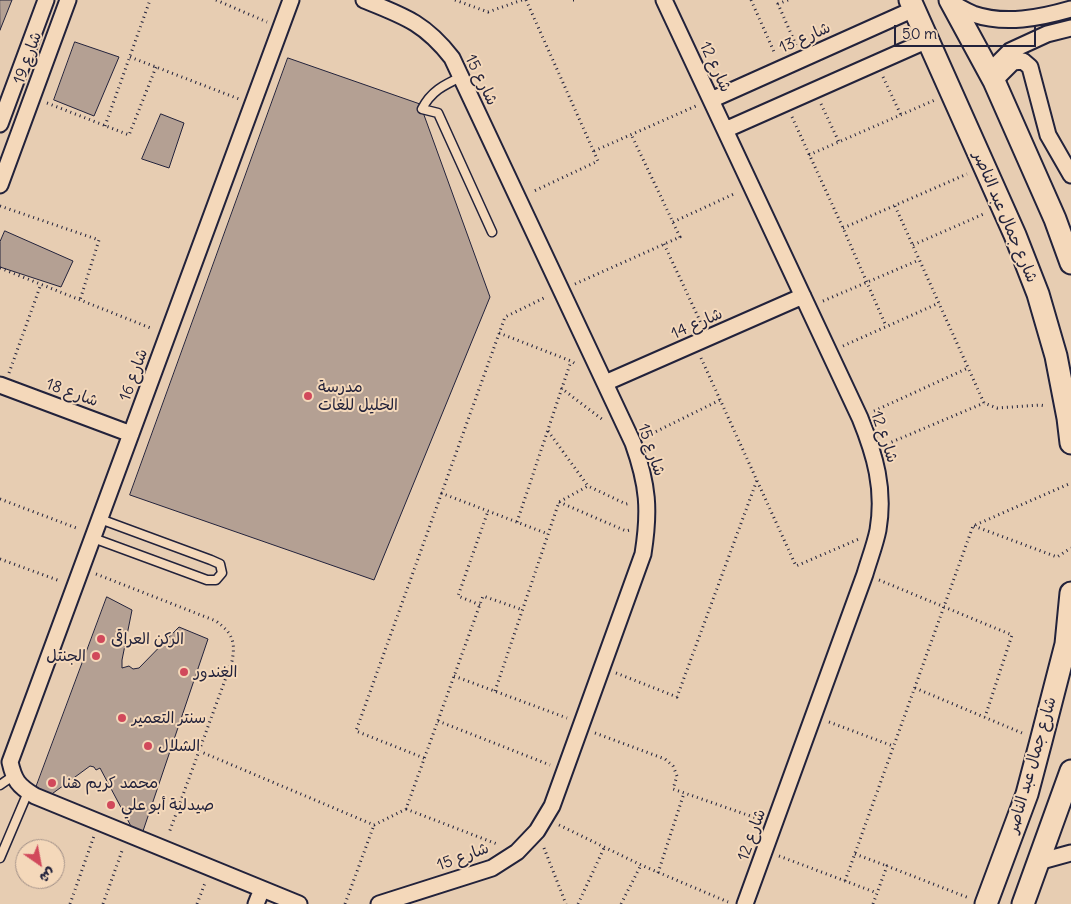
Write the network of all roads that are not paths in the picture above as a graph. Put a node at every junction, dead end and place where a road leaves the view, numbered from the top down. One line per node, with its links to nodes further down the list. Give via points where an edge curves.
1 (46, 0): 16 (street, شارع 19)
2 (68, 0): 19 (street, شارع 19)
3 (291, 0): 25 (street, شارع 16)
4 (364, 0): 13 (street, شارع 15, via 424,28 448,53)
5 (664, 0): 15 (street, شارع 12)
6 (951, 2): 9 (street, via 973,14 994,19); 14 (main road)
7 (912, 4): 12 (main road, شارع جمال عبد الناصر); 15 (street, شارع 13)
8 (1071, 9): 9 (street)
9 (1046, 16): 11 (street)
10 (1071, 28): 11 (street)
11 (1047, 34): 14 (street, via 1010,51)
12 (928, 40): 17 (street); 26 (main road, شارع جمال عبد الناصر, via 1038,294 1056,356)
13 (461, 77): 20 (lane, via 432,93 422,109 438,113); 23 (street, شارع 15)
14 (991, 77): 18 (street, via 1013,62 1023,61 1030,67 1048,135); 21 (main road)
15 (711, 100): 17 (street, شارع 12)
16 (0, 124)
17 (725, 130): 22 (street, شارع 12)
18 (1071, 175)
19 (0, 185)
20 (492, 232)
21 (1071, 262)
22 (805, 302): 23 (street, شارع 14, via 701,341); 42 (street, شارع 12, via 873,450 878,470 878,530)
23 (605, 383): 41 (street, شارع 15, via 643,470 648,526 643,554 552,806 537,831 517,852 492,868)
24 (2, 386): 25 (street, شارع 18)
25 (131, 434): 27 (street, شارع 16)
26 (1071, 442)
27 (100, 519): 28 (street, شارع 16); 28 (lane, via 212,560 220,564 222,573 216,580 207,580)
28 (94, 536): 30 (street, شارع 16)
29 (1071, 593): 38 (main road, شارع جمال عبد الناصر, via 1066,644 1026,794)
30 (12, 769): 32 (lane); 33 (street, via 22,788)
31 (1070, 779): 36 (main road, شارع جمال عبد الناصر)
32 (0, 785)
33 (28, 792): 35 (lane); 37 (street)
34 (1071, 853): 36 (street)
35 (0, 858)
36 (1038, 862): 43 (main road, شارع جمال عبد الناصر)
37 (262, 889): 39 (street); 40 (street)
38 (980, 902)
39 (256, 904)
40 (299, 904)
41 (379, 904)
42 (745, 904)
43 (1023, 904)

